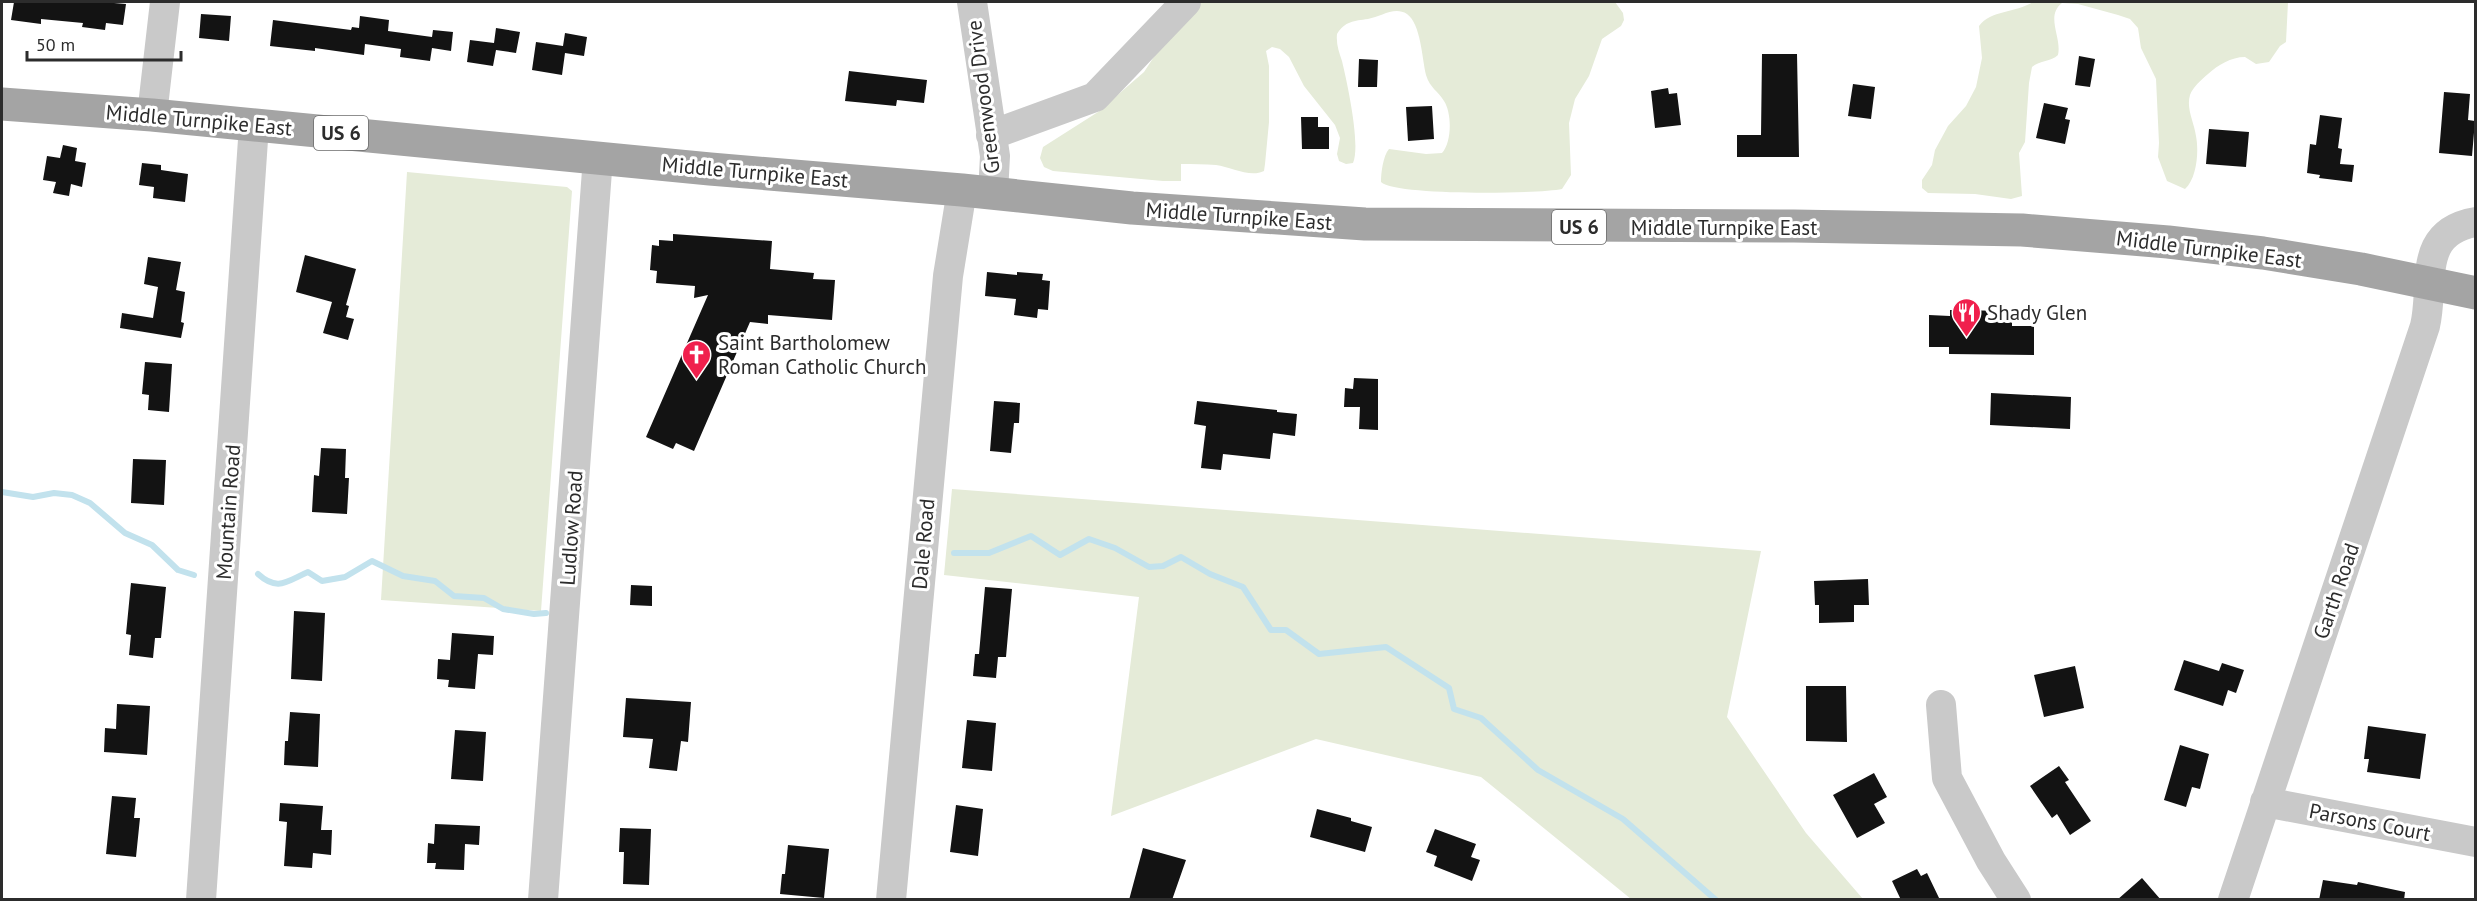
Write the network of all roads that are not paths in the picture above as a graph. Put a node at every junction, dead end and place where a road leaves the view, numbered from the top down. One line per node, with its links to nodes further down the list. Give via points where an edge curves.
1 (165, 2): 5 (street)
2 (972, 2): 7 (street, Greenwood Drive)
3 (1186, 2): 7 (street, via 1095,97)
4 (2, 104): 5 (main road, Middle Turnpike East / US 6)
5 (152, 115): 6 (main road, Middle Turnpike East / US 6)
6 (254, 125): 8 (main road, Middle Turnpike East / US 6); 16 (street, Mountain Road)
7 (992, 135): 9 (street, Greenwood Drive, via 995,156)
8 (598, 157): 9 (main road, Middle Turnpike East / US 6); 17 (street, Ludlow Road)
9 (977, 191): 11 (main road, Middle Turnpike East / US 6, via 1132,208 1365,224 2022,230 2263,253); 18 (street, Dale Road, via 948,276)
10 (2475, 222): 11 (street, Garth Road, via 2454,228 2438,243)
11 (2429, 282): 12 (main road, Middle Turnpike East / US 6); 14 (street, Garth Road, via 2425,326)
12 (2475, 293)
13 (1941, 705): 19 (street, via 1947,778)
14 (2265, 802): 15 (street, Parsons Court); 20 (street, Garth Road)
15 (2475, 842)
16 (201, 900)
17 (543, 900)
18 (891, 900)
19 (2016, 900)
20 (2233, 900)

